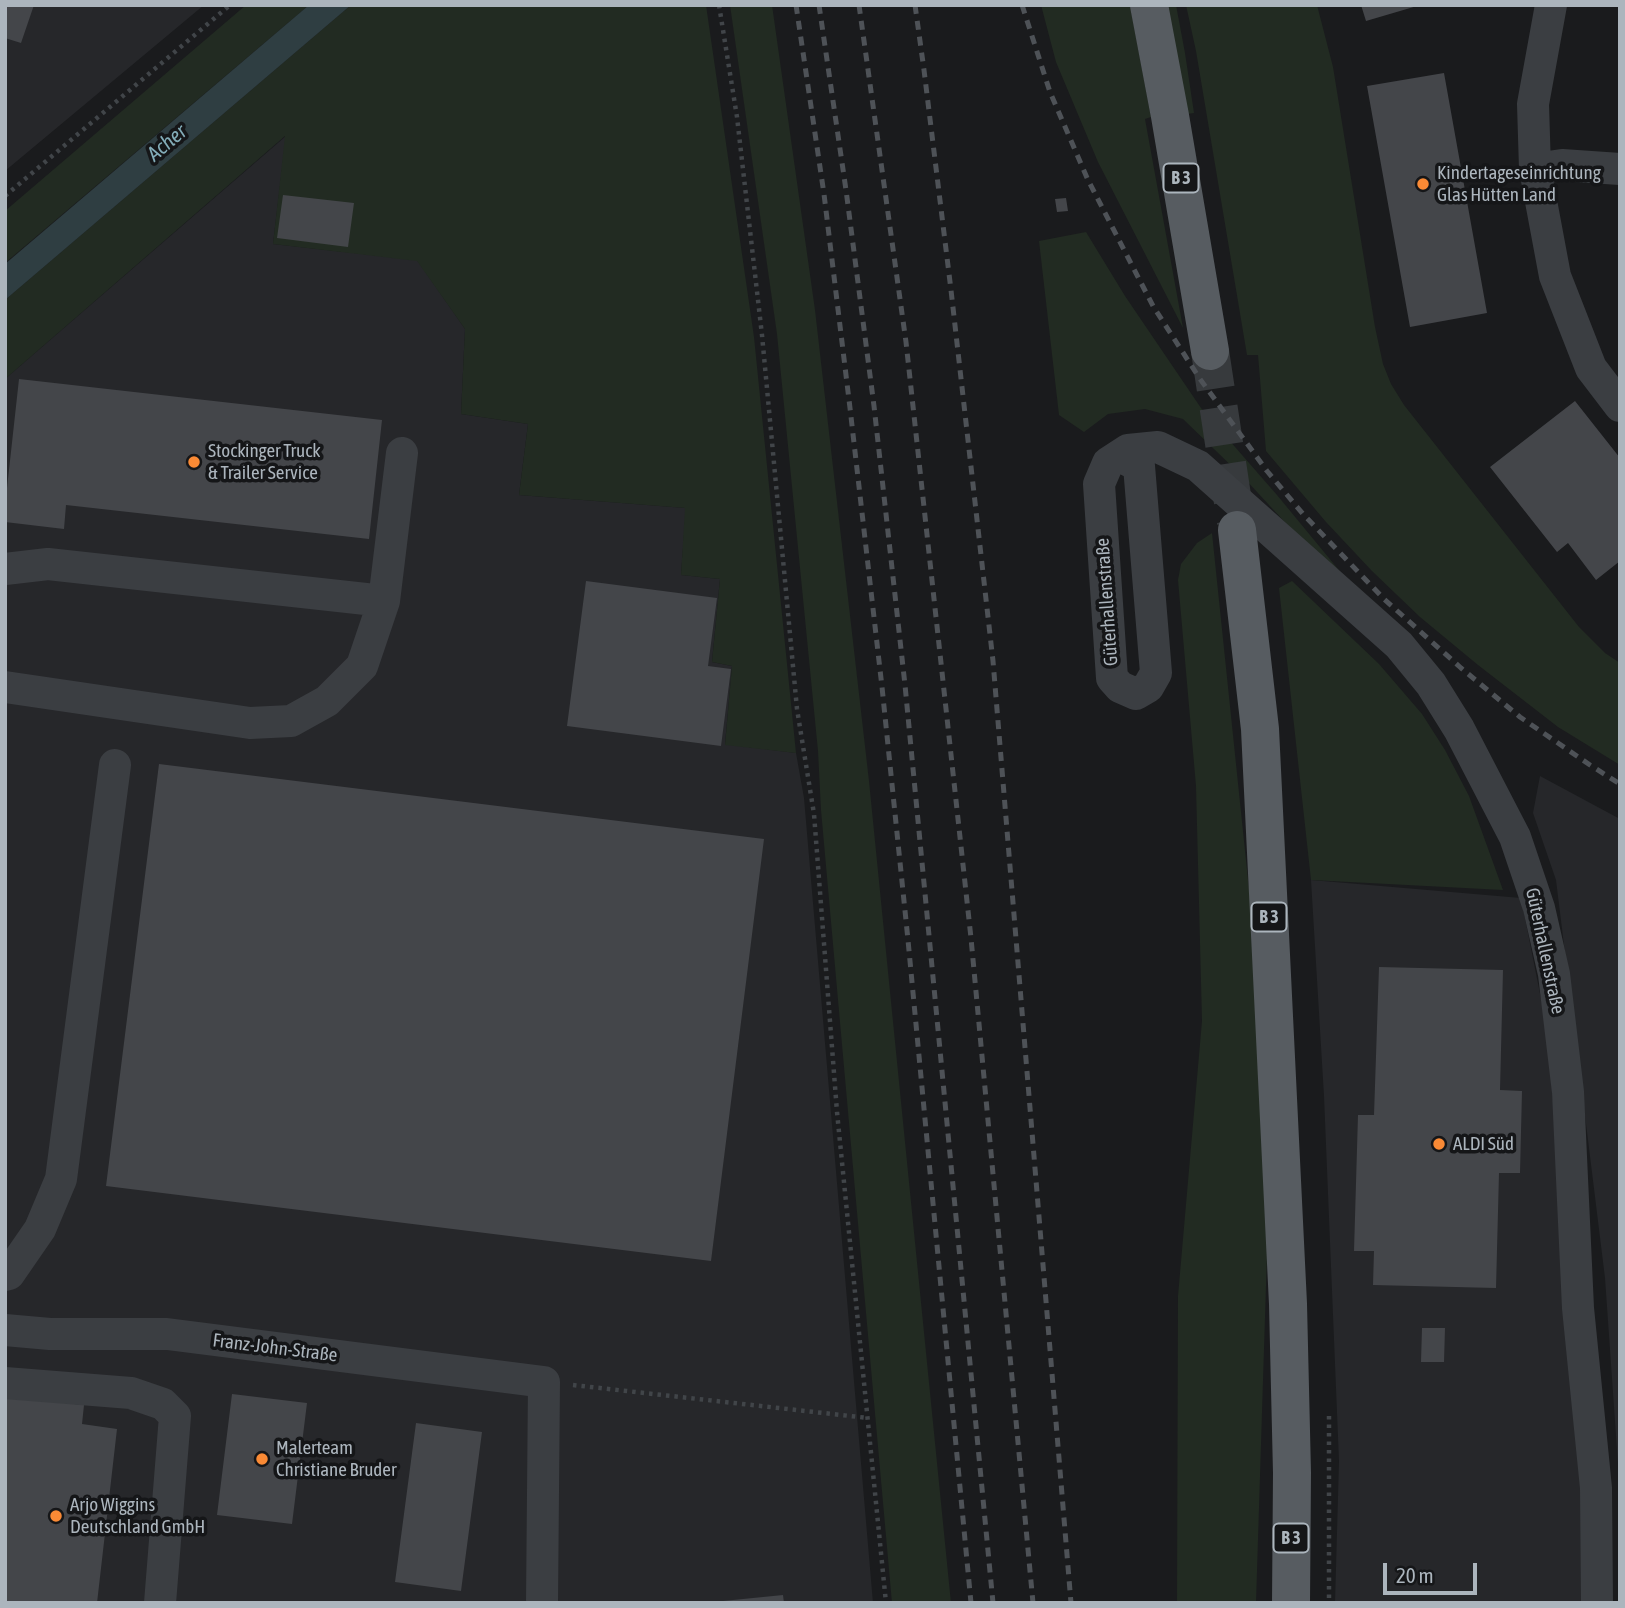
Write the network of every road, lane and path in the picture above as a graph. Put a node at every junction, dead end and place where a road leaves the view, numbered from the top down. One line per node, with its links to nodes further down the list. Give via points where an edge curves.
1 (230, 5): 7 (path)
2 (719, 5): 21 (path, via 737,117 797,709 814,814 837,1112)
3 (1149, 5): 8 (main road, B 3)
4 (1550, 5): 5 (street, via 1533,104)
5 (1535, 169): 6 (street, via 1562,165); 9 (street, via 1555,276 1591,368)
6 (1620, 169)
7 (5, 196)
8 (1210, 351)
9 (1620, 406)
10 (402, 453): 14 (street)
11 (1120, 456): 11 (street, Güterhallenstraße, via 1139,466 1156,673 1149,687 1136,694 1112,678 1111,664 1099,484 1108,463); 26 (street, Güterhallenstraße, via 1128,450 1158,447 1198,466 1399,645 1459,729 1515,837 1539,908 1554,975 1568,1093 1578,1308 1596,1488)
12 (1237, 530): 25 (main road, B 3, via 1263,784 1288,1304)
13 (5, 569): 14 (street, via 48,564)
14 (384, 601): 15 (street, via 362,666 327,701 291,720 250,723)
15 (5, 687)
16 (115, 765): 17 (street, via 61,1178 40,1229)
17 (5, 1275)
18 (5, 1329): 19 (street, Franz-John-Straße, via 50,1334 167,1334)
19 (544, 1382): 21 (path); 23 (street)
20 (5, 1383): 22 (street, via 131,1393 163,1404 175,1416)
21 (868, 1418): 24 (path)
22 (160, 1603)
23 (542, 1603)
24 (886, 1603)
25 (1291, 1603)
26 (1597, 1603)

